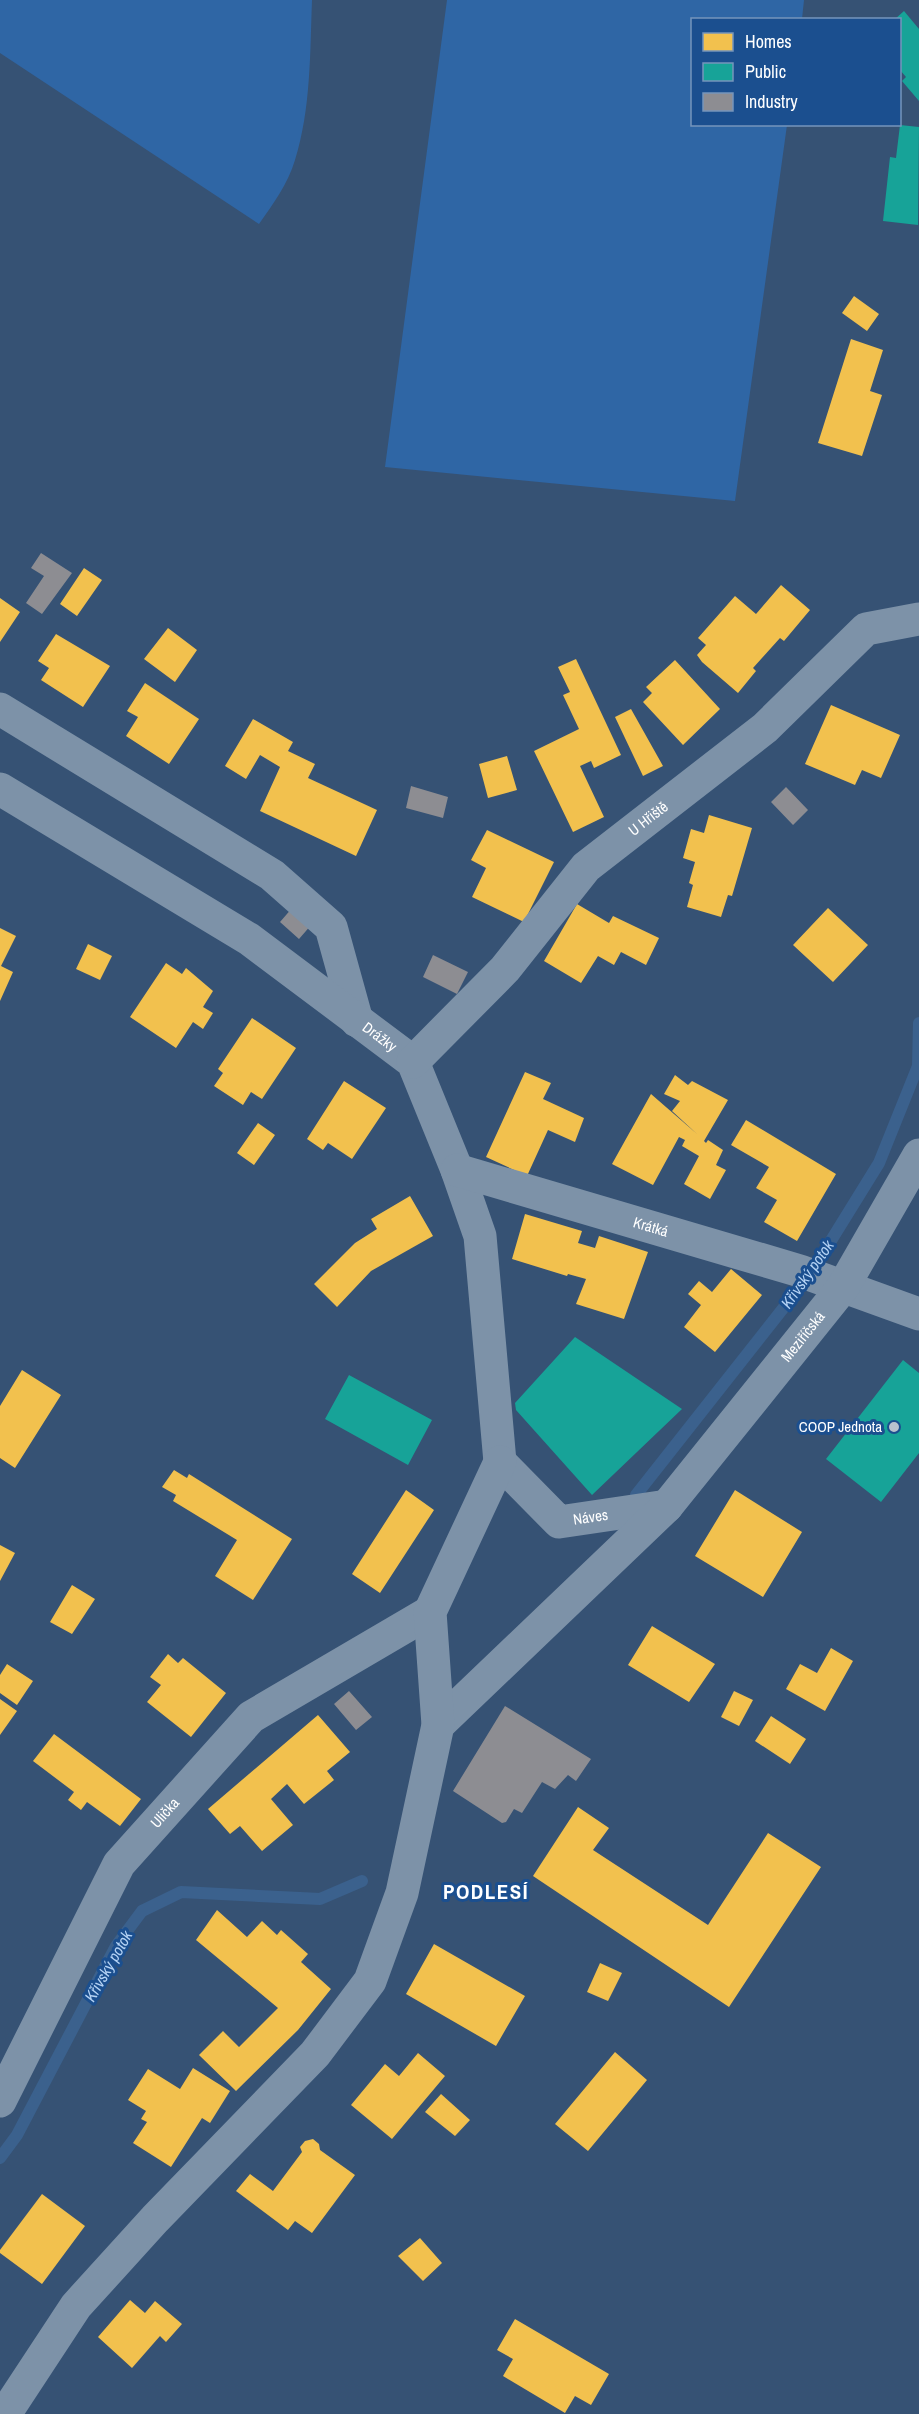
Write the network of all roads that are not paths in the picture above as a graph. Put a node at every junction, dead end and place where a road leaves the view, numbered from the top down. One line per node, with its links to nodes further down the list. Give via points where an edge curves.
1 (913, 620): 5 (street, U Hřiště, via 866,629 765,728 586,867 505,969)
2 (0, 709): 4 (street, via 272,875 331,927)
3 (0, 789): 4 (street, Drážky, via 249,939)
4 (357, 1021): 5 (street, Drážky)
5 (413, 1062): 7 (street, Drážky)
6 (919, 1155): 8 (street, Meziříčská)
7 (457, 1170): 8 (street, Krátká); 10 (street, Drážky, via 480,1236)
8 (821, 1279): 9 (street, Krátká); 11 (street, Meziříčská)
9 (919, 1314)
10 (500, 1462): 11 (street, Náves, via 559,1522); 12 (street)
11 (667, 1506): 13 (street)
12 (430, 1612): 13 (street); 14 (street, Ulička, via 251,1717 119,1864)
13 (438, 1725): 15 (street, via 402,1893 370,1981 315,2054 76,2306)
14 (0, 2101)
15 (5, 2414)

